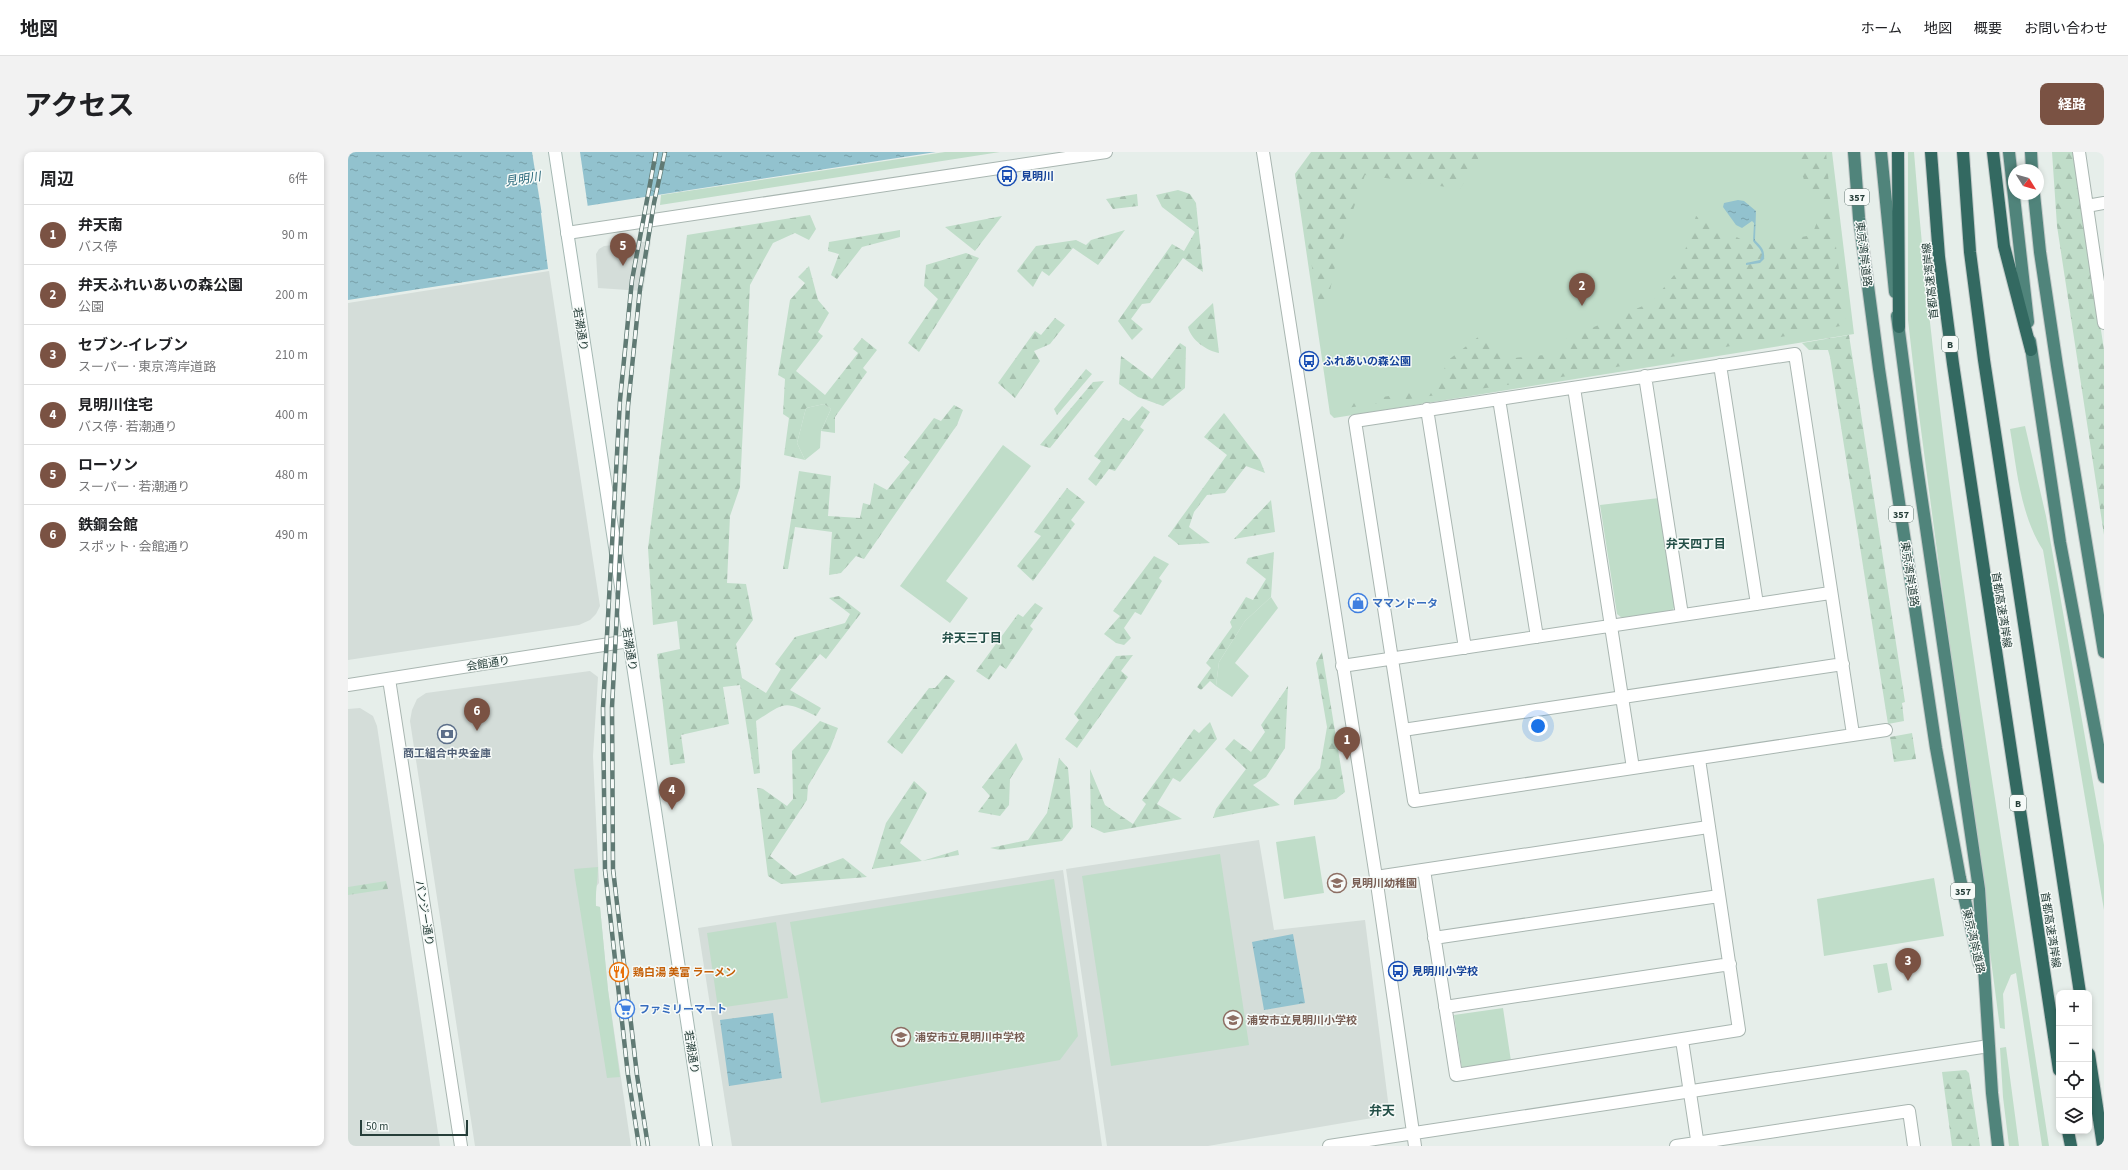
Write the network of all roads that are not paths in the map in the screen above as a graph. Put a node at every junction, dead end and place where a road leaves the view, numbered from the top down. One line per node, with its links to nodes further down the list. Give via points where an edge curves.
1 (555, 152): 17 (street, 若潮通り)
2 (1106, 152): 17 (street)
3 (1263, 152): 37 (street)
4 (1854, 152): 54 (highway, 東京湾岸道路 / 357, via 1862,241 1879,369 1942,787)
5 (1881, 152): 20 (highway, 東京湾岸道路 / 357)
6 (1898, 152): 20 (highway)
7 (1931, 152): 58 (highway, 首都高速湾岸線 / B, via 1939,257 1978,535)
8 (1963, 152): 53 (highway, 首都高速湾岸線, via 1971,259 1985,368)
9 (1993, 152): 21 (highway, via 2004,246)
10 (2009, 152): 21 (highway)
11 (2031, 152): 13 (highway)
12 (2079, 152): 16 (street)
13 (2032, 164)
14 (2035, 200): 34 (highway, via 2057,366)
15 (2104, 203): 16 (street)
16 (2087, 206): 18 (street)
17 (567, 233): 32 (street, 若潮通り)
18 (2101, 280): 19 (street)
19 (2104, 323)
20 (1899, 327): 54 (highway, 東京湾岸道路 / 357, via 1915,453 1973,841)
21 (2031, 350): 46 (highway, via 2059,534)
22 (1720, 365): 23 (street); 27 (street, via 1795,354); 28 (street)
23 (1645, 376): 24 (street); 29 (street)
24 (1574, 388): 25 (street); 30 (street)
25 (1499, 399): 26 (street); 31 (street)
26 (1428, 409): 33 (street); 35 (street, via 1355,421)
27 (1830, 593): 28 (street); 36 (street)
28 (1757, 604): 29 (street)
29 (1682, 615): 30 (street)
30 (1611, 627): 31 (street); 40 (street)
31 (1537, 637): 33 (street)
32 (629, 641): 38 (street, 会館通り); 65 (street, 若潮通り)
33 (1465, 648): 35 (street)
34 (2104, 652)
35 (1392, 659): 37 (street); 41 (street)
36 (1843, 664): 40 (street); 43 (street)
37 (1342, 666): 49 (street)
38 (389, 679): 39 (street, 会館通り); 64 (street, パンジー通り)
39 (348, 685)
40 (1621, 697): 41 (street); 45 (street)
41 (1403, 730): 45 (street, via 1414,801)
42 (1886, 730): 43 (street)
43 (1854, 734): 44 (street)
44 (1699, 759): 45 (street); 47 (street)
45 (1633, 768)
46 (2104, 777)
47 (1708, 827): 48 (street); 50 (street)
48 (1424, 870): 49 (street); 51 (street)
49 (1376, 877): 61 (street)
50 (1719, 896): 51 (street); 52 (street)
51 (1434, 938): 55 (street)
52 (1730, 964): 55 (street); 56 (street, via 1739,1030)
53 (2080, 990)
54 (1986, 993): 57 (highway, 東京湾岸道路 / 357)
55 (1445, 1007): 56 (street, via 1456,1075)
56 (1682, 1040): 60 (street)
57 (1989, 1046): 60 (street); 70 (highway, 東京湾岸道路 / 357)
58 (2058, 1062)
59 (2090, 1062): 72 (highway)
60 (1689, 1090): 61 (street); 63 (street)
61 (1413, 1133): 66 (street); 67 (street)
62 (2068, 1134): 71 (highway)
63 (1698, 1144): 68 (street); 69 (street, via 1909,1111)
64 (461, 1146)
65 (706, 1146)
66 (1329, 1146)
67 (1415, 1146)
68 (1676, 1146)
69 (1914, 1146)
70 (1998, 1146)
71 (2070, 1146)
72 (2103, 1146)

